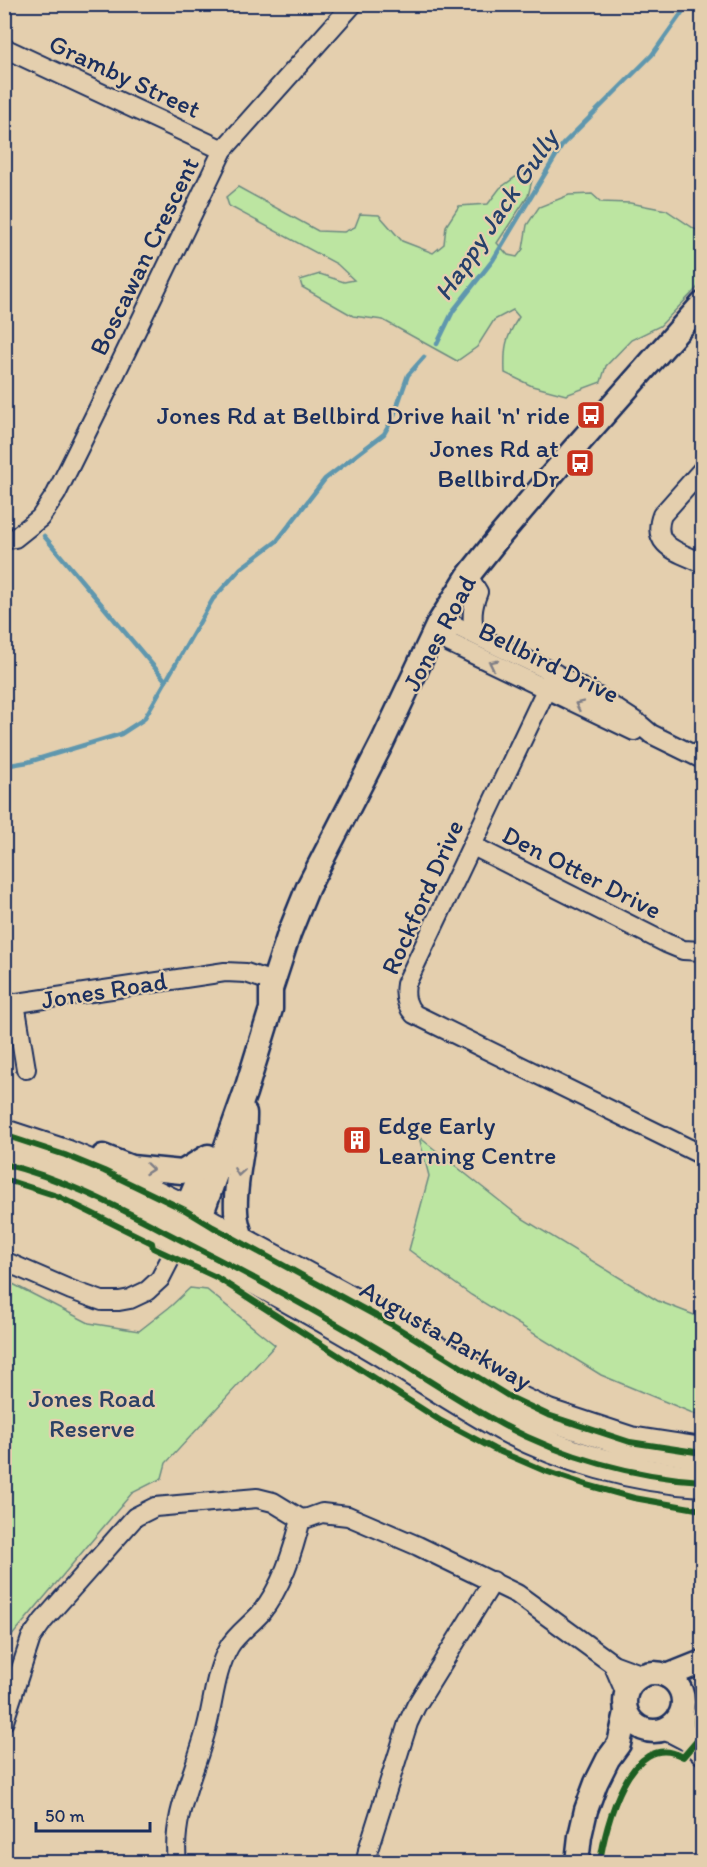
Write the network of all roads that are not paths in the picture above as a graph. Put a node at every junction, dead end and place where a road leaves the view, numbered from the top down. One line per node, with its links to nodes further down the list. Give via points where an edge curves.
1 (353, 4): 3 (street, Boscawan Crescent)
2 (4, 48): 3 (street, Gramby Street)
3 (223, 150): 6 (street, Boscawan Crescent, via 56,494 40,518 15,538)
4 (702, 304): 8 (street, Jones Road)
5 (702, 470): 7 (street, via 662,515 659,535 672,549)
6 (4, 540)
7 (702, 563)
8 (468, 576): 9 (street, Jones Road); 10 (street, Bellbird Drive, via 478,592 472,608)
9 (438, 624): 10 (street, Bellbird Drive); 11 (street, Bellbird Drive, one-way to 9, via 450,643); 15 (street, Jones Road, via 308,887)
10 (475, 634): 11 (street, Bellbird Drive)
11 (550, 682): 12 (street, Bellbird Drive, via 634,731 651,734); 13 (street, Rockford Drive)
12 (702, 759)
13 (472, 846): 14 (street, Den Otter Drive, via 666,943 682,950); 20 (street, Rockford Drive, via 406,984 405,992 414,1014)
14 (702, 951)
15 (272, 985): 16 (street, Jones Road, via 246,973 225,972); 18 (street, Jones Road, via 271,1009); 21 (street, Jones Road, via 258,1005)
16 (10, 1004): 17 (street)
17 (26, 1069)
18 (245, 1093): 23 (street, Jones Road); 24 (street, one-way to 24, via 246,1133 236,1212)
19 (18, 1139): 21 (street, one-way to 21, via 84,1147 131,1167 182,1172); 23 (main road, via 104,1171)
20 (702, 1155)
21 (208, 1156): 23 (street, Jones Road)
22 (4, 1164): 23 (main road)
23 (188, 1223): 24 (main road, Augusta Parkway); 25 (street, via 160,1279 130,1299 102,1301); 27 (main road, Augusta Parkway, via 214,1256 505,1426 612,1467)
24 (244, 1243): 26 (main road, Augusta Parkway, via 529,1406 630,1442)
25 (4, 1261)
26 (702, 1453)
27 (702, 1481)
28 (301, 1519): 29 (street, via 322,1513 348,1516); 37 (street, via 273,1502 257,1498 154,1507 135,1517 31,1638); 41 (street, via 283,1577 261,1613 230,1645 217,1675 207,1726 179,1818)
29 (493, 1581): 31 (street); 42 (street, via 408,1722)
30 (702, 1662): 34 (street)
31 (613, 1664): 32 (street); 35 (street)
32 (643, 1675): 34 (street); 35 (street, via 630,1686)
33 (702, 1675): 36 (street, via 694,1681)
34 (667, 1676): 36 (street, via 675,1680)
35 (626, 1703): 38 (street, via 637,1726); 39 (street)
36 (682, 1704): 38 (street, via 677,1721); 40 (street)
37 (4, 1720)
38 (654, 1730): 39 (street); 40 (street, via 671,1733)
39 (619, 1744): 43 (street, via 596,1782 586,1810)
40 (698, 1750)
41 (177, 1863)
42 (366, 1863)
43 (577, 1863)

